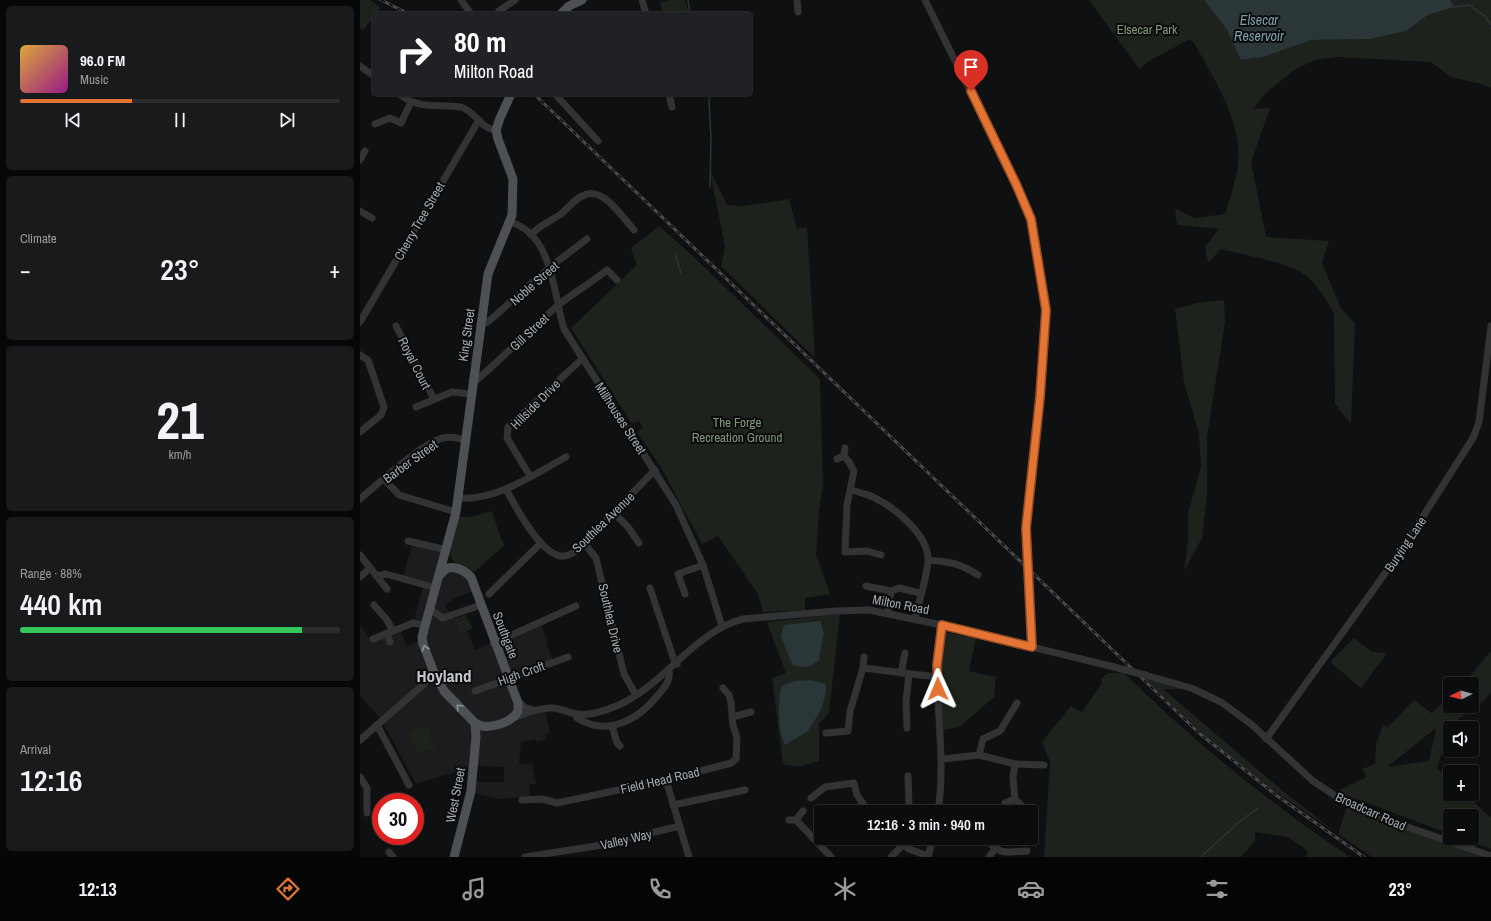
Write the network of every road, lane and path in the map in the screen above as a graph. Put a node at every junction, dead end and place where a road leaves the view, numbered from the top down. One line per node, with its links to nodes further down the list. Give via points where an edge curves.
1 (461, 0): 9 (street)
2 (515, 0): 8 (street)
3 (582, 0): 7 (main road)
4 (642, 0): 11 (street)
5 (797, 0): 12 (street)
6 (925, 0): 97 (street, bridge, via 1016,184 1031,219 1039,265 1046,310 1026,528)
7 (568, 3): 10 (main road)
8 (499, 11)
9 (470, 12)
10 (562, 12)
11 (645, 12)
12 (798, 12)
13 (360, 66): 14 (street)
14 (372, 75)
15 (402, 96): 19 (street)
16 (510, 96): 23 (main road)
17 (556, 96): 24 (street)
18 (669, 96): 20 (street)
19 (411, 102): 21 (street, via 461,107); 22 (street, via 401,123 390,118)
20 (672, 107)
21 (479, 120): 23 (street, via 490,129); 36 (street, Cherry Tree Street)
22 (375, 124)
23 (496, 130): 29 (main road, King Street, via 513,179 513,209)
24 (598, 141)
25 (365, 151): 26 (street)
26 (360, 160)
27 (360, 211): 28 (street)
28 (372, 218)
29 (510, 222): 31 (street, Millhouses Street); 37 (main road, King Street, via 488,274)
30 (634, 230): 31 (street, via 606,199 594,193 582,196)
31 (531, 235): 33 (street, Millhouses Street, via 544,252)
32 (587, 239): 33 (street, Noble Street)
33 (550, 267): 35 (street, Millhouses Street); 37 (street, Noble Street, via 488,322)
34 (617, 280): 35 (street, Gill Street, via 607,270)
35 (558, 306): 41 (street, Millhouses Street, via 564,329); 42 (street, Gill Street, via 479,379)
36 (360, 322)
37 (480, 324): 42 (main road, King Street)
38 (396, 326): 44 (street, Royal Court)
39 (1491, 326): 127 (street, Burying Lane, via 1479,422 1473,438 1399,554)
40 (360, 356): 46 (street, via 368,360 384,407 381,415)
41 (582, 359): 52 (street, Millhouses Street); 53 (street, Hillside Drive, via 508,427 508,438)
42 (472, 380): 43 (main road, King Street)
43 (470, 394): 44 (street, via 452,392); 47 (main road, King Street)
44 (434, 399): 45 (street)
45 (416, 407)
46 (360, 432)
47 (465, 440): 54 (street, Barber Street, via 451,437 438,440 412,456); 57 (main road, King Street)
48 (845, 448): 49 (street)
49 (844, 456): 51 (street); 56 (street, via 854,471)
50 (566, 457): 53 (street)
51 (837, 459)
52 (655, 470): 60 (street, Southlea Avenue); 69 (street, Millhouses Street, via 676,505)
53 (530, 476): 55 (street)
54 (384, 479): 58 (street, Barber Street); 59 (street, via 399,495)
55 (506, 489): 57 (street, via 477,497); 62 (street, Southlea Avenue, via 517,510)
56 (851, 490): 67 (street, via 847,505 845,552 867,550); 68 (street, via 874,497 902,517 922,537 927,548)
57 (459, 498): 59 (main road, King Street)
58 (360, 499)
59 (456, 512): 65 (main road, King Street)
60 (614, 513): 63 (street, Southlea Avenue); 64 (street)
61 (408, 541): 65 (street)
62 (541, 543): 63 (street, Southlea Avenue, via 553,553 564,556 577,550); 82 (street)
63 (584, 543): 112 (street, Southlea Drive, via 596,558 624,674)
64 (639, 543)
65 (447, 550): 70 (main road); 72 (main road, King Street)
66 (360, 555): 71 (street)
67 (881, 555)
68 (928, 560): 73 (street, via 962,565); 81 (street)
69 (703, 565): 83 (street, via 678,574); 92 (street, Millhouses Street)
70 (454, 567): 72 (main road, via 446,568); 85 (main road, Southgate, via 472,577)
71 (370, 568): 74 (street); 75 (street)
72 (441, 574): 77 (main road, King Street)
73 (978, 575)
74 (377, 576): 77 (street, via 386,574); 79 (street)
75 (360, 577)
76 (866, 586): 80 (street)
77 (436, 588): 87 (main road, King Street)
78 (650, 588): 101 (street)
79 (387, 589)
80 (891, 591): 81 (street, via 899,588); 88 (street)
81 (920, 593): 89 (street)
82 (489, 594)
83 (685, 594)
84 (374, 605): 93 (street, via 387,620)
85 (481, 605): 87 (street, via 443,618); 96 (main road, Southgate)
86 (576, 606): 96 (street)
87 (430, 609): 90 (main road, King Street)
88 (888, 613): 89 (street, Milton Road); 92 (street, Milton Road, via 836,611 743,619)
89 (915, 619): 91 (street, Milton Road)
90 (425, 625): 93 (street, via 413,623); 103 (main road, King Street, one-way to 90, via 423,644)
91 (942, 625): 97 (street, Milton Road); 106 (street)
92 (722, 626): 101 (street, Milton Road)
93 (390, 632): 94 (street); 95 (street)
94 (373, 639)
95 (390, 642)
96 (494, 643): 107 (main road, Southgate)
97 (1032, 647): 127 (street, Milton Road, bridge, via 1191,688 1221,702 1251,724)
98 (905, 653): 105 (street)
99 (568, 657): 107 (street, High Croft)
100 (864, 657): 102 (street)
101 (677, 664): 104 (street, Milton Road)
102 (863, 668): 105 (street); 125 (street, via 850,711 848,731)
103 (433, 670): 108 (street); 110 (main road, King Street)
104 (669, 671): 112 (street, Milton Road); 123 (street, Milton Road, via 668,681 650,705 638,716)
105 (905, 673): 106 (street); 124 (street)
106 (937, 677): 131 (street)
107 (508, 678): 111 (street, High Croft); 113 (main road, Southgate)
108 (424, 684): 110 (street, via 436,685); 121 (street)
109 (723, 688): 118 (street, Field Head Road, via 729,695)
110 (444, 691): 120 (main road, King Street, one-way to 110)
111 (475, 691)
112 (636, 695): 117 (street, Milton Road, via 603,711)
113 (516, 699): 115 (street, via 525,708); 119 (main road, via 518,711)
114 (1017, 702): 130 (street, via 1000,731 983,739)
115 (533, 710): 117 (street, Milton Road, via 557,708); 119 (street, Milton Road)
116 (751, 712): 118 (street)
117 (576, 714): 123 (street, Milton Road, via 577,718 590,724)
118 (732, 717): 136 (street, Field Head Road, via 737,738 736,759 731,763)
119 (511, 719): 122 (main road, Milton Road)
120 (475, 723): 122 (main road); 126 (main road, West Street)
121 (377, 725): 128 (street); 137 (street)
122 (489, 726): 126 (main road)
123 (612, 726): 129 (street)
124 (908, 728)
125 (826, 732)
126 (476, 737): 159 (main road, West Street, via 471,791)
127 (1266, 739): 158 (street, Broadcarr Road, via 1312,781 1334,795 1399,824)
128 (360, 740)
129 (620, 746)
130 (980, 755): 131 (street); 132 (street)
131 (943, 759): 146 (street)
132 (1015, 764): 133 (street); 140 (street)
133 (1044, 765)
134 (908, 776): 145 (street)
135 (360, 777): 149 (street, via 367,788)
136 (666, 780): 141 (street, Field Head Road, via 557,803 541,797); 143 (street)
137 (410, 785)
138 (745, 790): 143 (street)
139 (811, 798): 144 (street, via 825,787 854,783)
140 (1015, 799): 142 (street); 147 (street)
141 (522, 800)
142 (1005, 803)
143 (674, 805): 150 (street)
144 (863, 805)
145 (909, 805)
146 (939, 805)
147 (1021, 805)
148 (803, 811): 162 (street, via 793,820)
149 (367, 813)
150 (680, 826): 156 (street, Valley Way); 161 (street)
151 (903, 845): 157 (street); 163 (street)
152 (931, 845): 157 (street)
153 (991, 845): 154 (street)
154 (995, 850): 155 (street); 164 (street)
155 (1027, 851)
156 (567, 854): 160 (street, Valley Way)
157 (928, 856)
158 (1491, 856)
159 (454, 857)
160 (525, 857)
161 (689, 857)
162 (831, 857)
163 (891, 857)
164 (989, 857)

